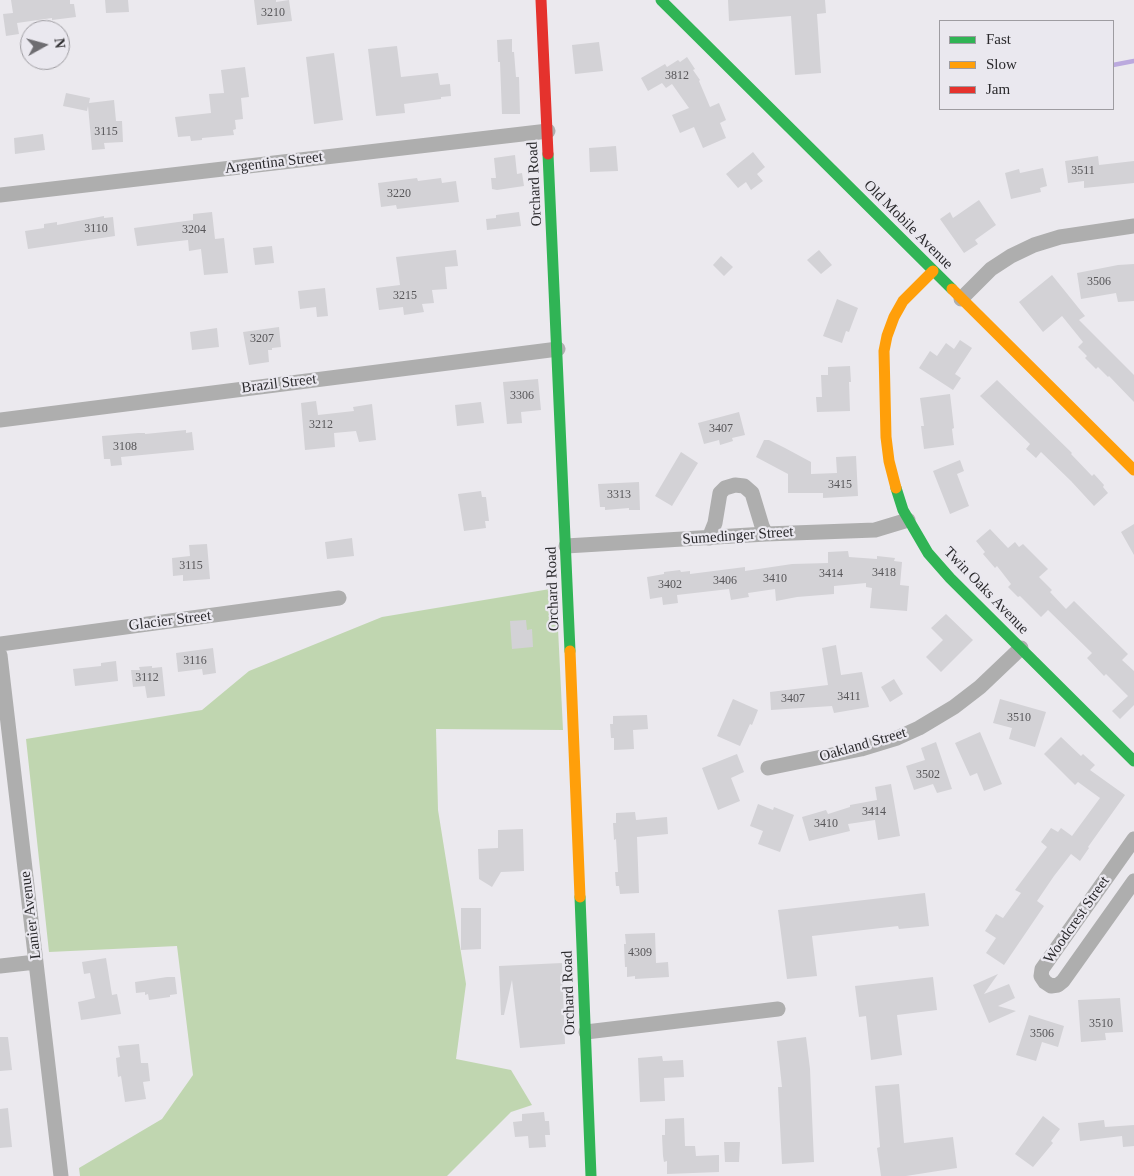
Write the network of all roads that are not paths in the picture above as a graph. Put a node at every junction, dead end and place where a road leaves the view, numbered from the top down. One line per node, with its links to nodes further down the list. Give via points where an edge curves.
1 (541, 0): 3 (street, Orchard Road)
2 (661, 0): 6 (street, Old Mobile Avenue)
3 (548, 131): 4 (street, Argentina Street); 8 (street, Orchard Road)
4 (0, 195)
5 (1134, 226): 7 (street, via 1060,237 1034,245 991,269)
6 (933, 271): 7 (street, Old Mobile Avenue); 11 (street, Twin Oaks Avenue, via 903,302 894,317 884,351 889,461)
7 (961, 299): 10 (street, Old Mobile Avenue)
8 (558, 349): 9 (street, Brazil Street); 14 (street, Orchard Road)
9 (0, 420)
10 (1134, 470)
11 (908, 520): 12 (street, Sumedinger Street, via 875,530); 17 (street, Twin Oaks Avenue, via 928,553 950,578)
12 (766, 534): 13 (street, Sumedinger Street); 13 (street, via 752,493 744,486 736,485 720,493)
13 (709, 538): 14 (street, Sumedinger Street)
14 (566, 546): 26 (street, Orchard Road)
15 (339, 598): 16 (street, Glacier Street)
16 (0, 644)
17 (1021, 648): 19 (street, Twin Oaks Avenue); 20 (street, Oakland Street, via 980,687 919,728 861,749)
18 (0, 655): 23 (street, Lanier Avenue)
19 (1134, 761)
20 (768, 768)
21 (1134, 839): 22 (street, Woodcrest Street, via 1042,969 1041,976 1045,982 1051,986 1063,981)
22 (1134, 881)
23 (36, 962): 24 (street); 27 (street, Lanier Avenue)
24 (0, 966)
25 (778, 1009): 26 (street)
26 (586, 1032): 28 (street, Orchard Road)
27 (61, 1176)
28 (591, 1176)

